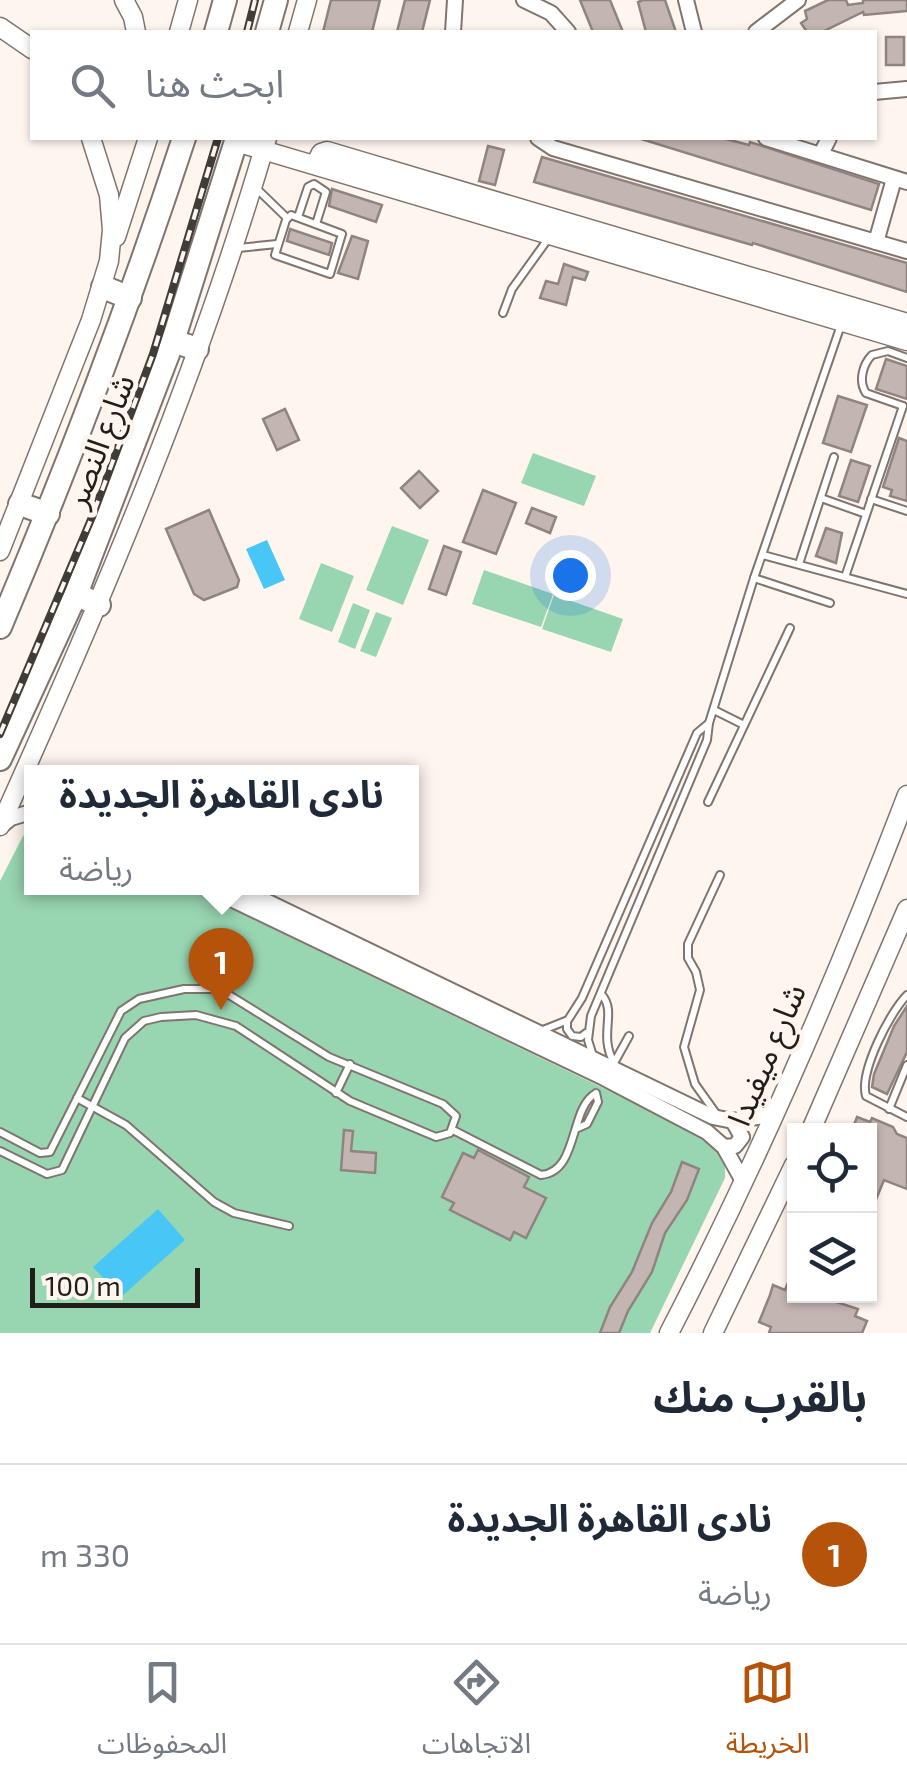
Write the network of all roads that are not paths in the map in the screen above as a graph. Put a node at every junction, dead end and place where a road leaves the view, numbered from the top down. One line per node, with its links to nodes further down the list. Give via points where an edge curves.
1 (124, 0): 11 (street)
2 (188, 0): 12 (street)
3 (224, 0): 13 (main road)
4 (276, 0): 14 (main road)
5 (307, 0): 15 (street)
6 (456, 0): 16 (street)
7 (524, 0): 17 (street)
8 (686, 0): 18 (street)
9 (798, 0): 19 (street)
10 (0, 27): 20 (street)
11 (136, 30)
12 (180, 30)
13 (216, 30)
14 (267, 30)
15 (299, 30)
16 (452, 30)
17 (566, 30)
18 (694, 30)
19 (759, 30)
20 (30, 49)
21 (907, 89): 22 (street)
22 (877, 92)
23 (92, 140): 43 (street, via 109,194)
24 (147, 140): 43 (street)
25 (183, 140): 45 (main road, شارع النصر)
26 (236, 140): 30 (street); 49 (main road, شارع النصر)
27 (541, 140): 39 (street)
28 (773, 140): 31 (street)
29 (828, 140): 31 (street)
30 (265, 144): 32 (street); 34 (street)
31 (821, 154): 33 (street)
32 (316, 163): 38 (street); 48 (street, via 327,151)
33 (901, 181): 39 (street)
34 (253, 186): 36 (lane); 41 (street)
35 (298, 217): 36 (lane); 37 (lane); 37 (lane, via 314,184 326,190)
36 (287, 218): 40 (lane)
37 (316, 224): 40 (lane, via 343,236 330,274 276,257)
38 (551, 234): 46 (lane, via 512,289); 47 (street)
39 (876, 242): 42 (street)
40 (278, 244): 41 (lane)
41 (232, 249): 51 (street)
42 (907, 251)
43 (109, 261): 44 (street)
44 (103, 287): 45 (main road); 57 (street)
45 (130, 298): 59 (main road, شارع النصر)
46 (504, 313)
47 (842, 321): 50 (street); 62 (lane)
48 (907, 323)
49 (173, 341): 51 (main road); 66 (main road, شارع النصر)
50 (907, 341)
51 (198, 349): 69 (street)
52 (907, 358): 53 (lane, via 872,354 861,383 866,393)
53 (905, 407): 56 (lane)
54 (834, 457): 55 (lane)
55 (821, 498): 60 (lane); 63 (lane)
56 (871, 499): 58 (lane); 60 (lane)
57 (20, 504): 59 (main road); 61 (street)
58 (907, 510)
59 (48, 514): 70 (main road, شارع النصر)
60 (866, 514): 64 (lane)
61 (0, 551)
62 (763, 554): 63 (lane); 65 (lane)
63 (799, 564): 64 (lane)
64 (845, 577): 67 (lane)
65 (754, 578): 68 (lane); 72 (lane)
66 (76, 594): 69 (main road); 75 (main road, شارع النصر)
67 (907, 594)
68 (830, 602)
69 (99, 605): 76 (street)
70 (0, 626)
71 (790, 628): 74 (lane)
72 (714, 710): 73 (lane); 74 (lane)
73 (709, 723): 89 (lane, via 708,740); 91 (lane, via 697,733 599,964)
74 (744, 725): 82 (lane)
75 (8, 731): 77 (main road, شارع النصر)
76 (35, 749): 78 (street); 79 (street)
77 (0, 759)
78 (28, 765)
79 (37, 765)
80 (24, 773): 84 (street)
81 (907, 795): 103 (street, شارع ميفيدا)
82 (708, 802)
83 (24, 814): 84 (street)
84 (0, 826)
85 (720, 875): 105 (lane, via 688,944 700,990 684,1047 695,1084)
86 (223, 895): 98 (street)
87 (253, 895): 92 (street)
88 (907, 908): 106 (street)
89 (602, 994): 93 (lane); 98 (lane, via 609,1007)
90 (907, 995): 102 (lane, via 865,1074 866,1096)
91 (568, 1020): 92 (lane, via 552,1029); 93 (lane, via 572,1036)
92 (526, 1028): 95 (street)
93 (588, 1031): 95 (lane)
94 (628, 1036): 98 (lane)
95 (595, 1062): 98 (street)
96 (350, 1064): 99 (lane); 100 (lane, via 226,994 184,989 138,999 121,1011); 107 (lane, via 442,1104 456,1116)
97 (907, 1066): 102 (lane)
98 (610, 1070): 105 (street); 107 (lane, via 586,1124 554,1171 541,1174); 109 (street)
99 (336, 1093): 101 (lane, via 236,1026 196,1015 144,1020 130,1031); 107 (lane, via 436,1137)
100 (77, 1098): 101 (lane); 108 (lane, via 45,1154)
101 (94, 1106): 110 (lane, via 58,1174); 113 (lane, via 224,1208)
102 (890, 1109): 104 (lane)
103 (775, 1114): 105 (street); 112 (street, شارع ميفيدا)
104 (907, 1117)
105 (728, 1121): 109 (street, via 742,1137)
106 (813, 1123)
107 (453, 1130)
108 (0, 1132)
109 (724, 1147): 112 (street)
110 (0, 1151)
111 (787, 1179): 115 (street)
112 (744, 1183): 114 (street, شارع ميفيدا)
113 (289, 1226)
114 (670, 1333)
115 (713, 1333)

